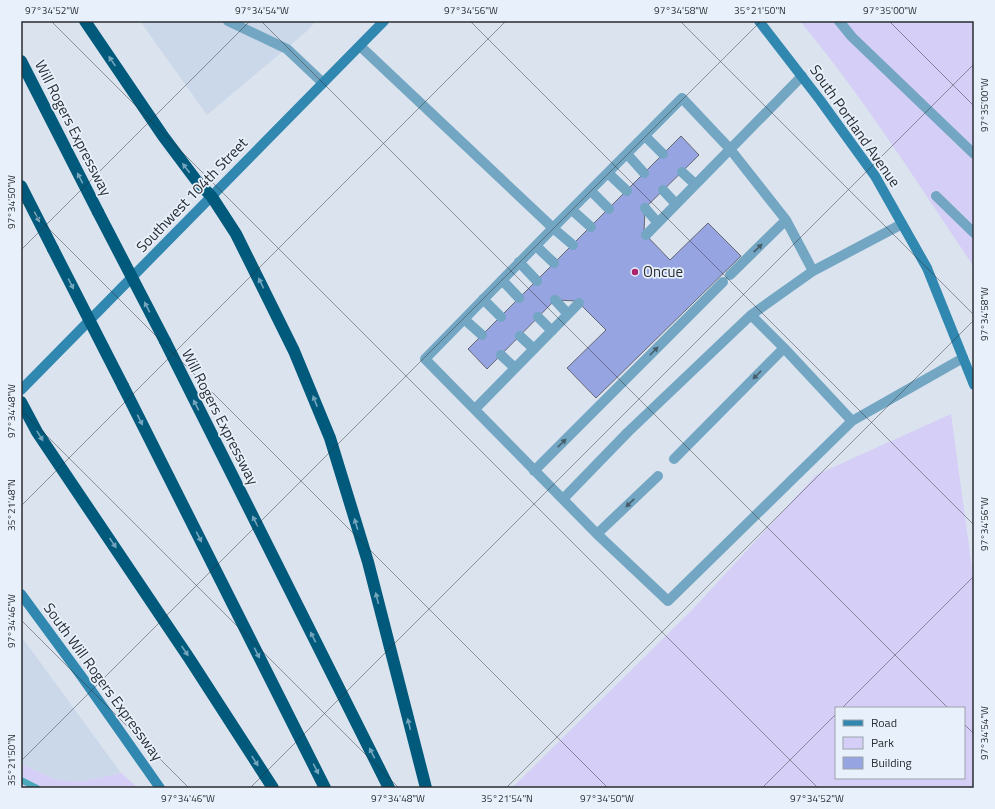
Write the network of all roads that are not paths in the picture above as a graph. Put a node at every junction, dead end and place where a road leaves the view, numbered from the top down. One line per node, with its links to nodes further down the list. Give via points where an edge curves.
1 (85, 21): 24 (highway, one-way to 1, via 162,136)
2 (228, 21): 9 (lane, via 287,49)
3 (384, 21): 6 (main road, Southwest 104th Street)
4 (759, 21): 8 (main road, South Portland Avenue)
5 (839, 21): 14 (lane, via 852,37)
6 (360, 46): 9 (main road, Southwest 104th Street); 33 (lane)
7 (21, 60): 74 (highway, Will Rogers Expressway, one-way to 7, bridge)
8 (802, 76): 11 (lane); 31 (main road, South Portland Avenue, via 875,176)
9 (323, 83): 24 (main road, Southwest 104th Street)
10 (645, 136): 11 (lane, via 682,98); 12 (lane); 13 (lane)
11 (730, 149): 18 (lane); 29 (lane)
12 (627, 154): 16 (lane); 17 (lane)
13 (663, 154)
14 (974, 154)
15 (682, 172): 18 (lane)
16 (608, 173): 21 (lane); 22 (lane)
17 (644, 173)
18 (694, 184): 25 (lane)
19 (21, 186): 73 (highway, one-way to 73, bridge)
20 (663, 190): 25 (lane)
21 (591, 191): 27 (lane); 28 (lane)
22 (627, 191)
23 (936, 196): 34 (lane)
24 (212, 197): 61 (main road, Southwest 104th Street); 75 (highway, one-way to 24, via 368,562 330,438 294,351 236,234)
25 (676, 204): 30 (lane)
26 (645, 208): 30 (lane)
27 (609, 209)
28 (572, 210): 32 (lane); 33 (lane)
29 (786, 220): 40 (lane); 66 (lane, one-way to 29)
30 (658, 222): 35 (lane)
31 (902, 224): 40 (lane); 58 (main road, South Portland Avenue, via 927,268)
32 (591, 227)
33 (553, 228): 36 (lane); 37 (lane)
34 (974, 233)
35 (646, 235)
36 (573, 245)
37 (536, 246): 38 (lane); 39 (lane)
38 (519, 262): 41 (lane); 42 (lane)
39 (554, 263)
40 (813, 271): 48 (lane)
41 (502, 280): 43 (lane); 44 (lane)
42 (537, 281)
43 (519, 298)
44 (483, 300): 49 (lane); 51 (lane)
45 (555, 300): 47 (lane)
46 (579, 303): 47 (lane)
47 (568, 314): 52 (lane)
48 (751, 315): 55 (lane); 68 (lane, via 628,432)
49 (500, 317)
50 (538, 317): 52 (lane)
51 (464, 319): 53 (lane); 63 (lane, via 425,359)
52 (552, 331): 56 (lane)
53 (482, 336)
54 (520, 336): 56 (lane)
55 (784, 348): 64 (lane); 65 (lane, one-way to 65)
56 (534, 349): 59 (lane)
57 (500, 355): 59 (lane)
58 (963, 358): 60 (main road, South Portland Avenue); 64 (lane)
59 (515, 368): 63 (lane)
60 (974, 385)
61 (21, 390)
62 (21, 402): 72 (highway, one-way to 72, via 37,432 185,651)
63 (475, 409): 66 (lane)
64 (852, 421): 69 (lane, via 668,601)
65 (674, 459)
66 (534, 471): 68 (lane)
67 (658, 476): 69 (lane, one-way to 69)
68 (563, 499): 69 (lane)
69 (597, 534)
70 (21, 594): 71 (main road, South Will Rogers Expressway)
71 (160, 788)
72 (273, 788)
73 (325, 788)
74 (389, 788)
75 (426, 788)

